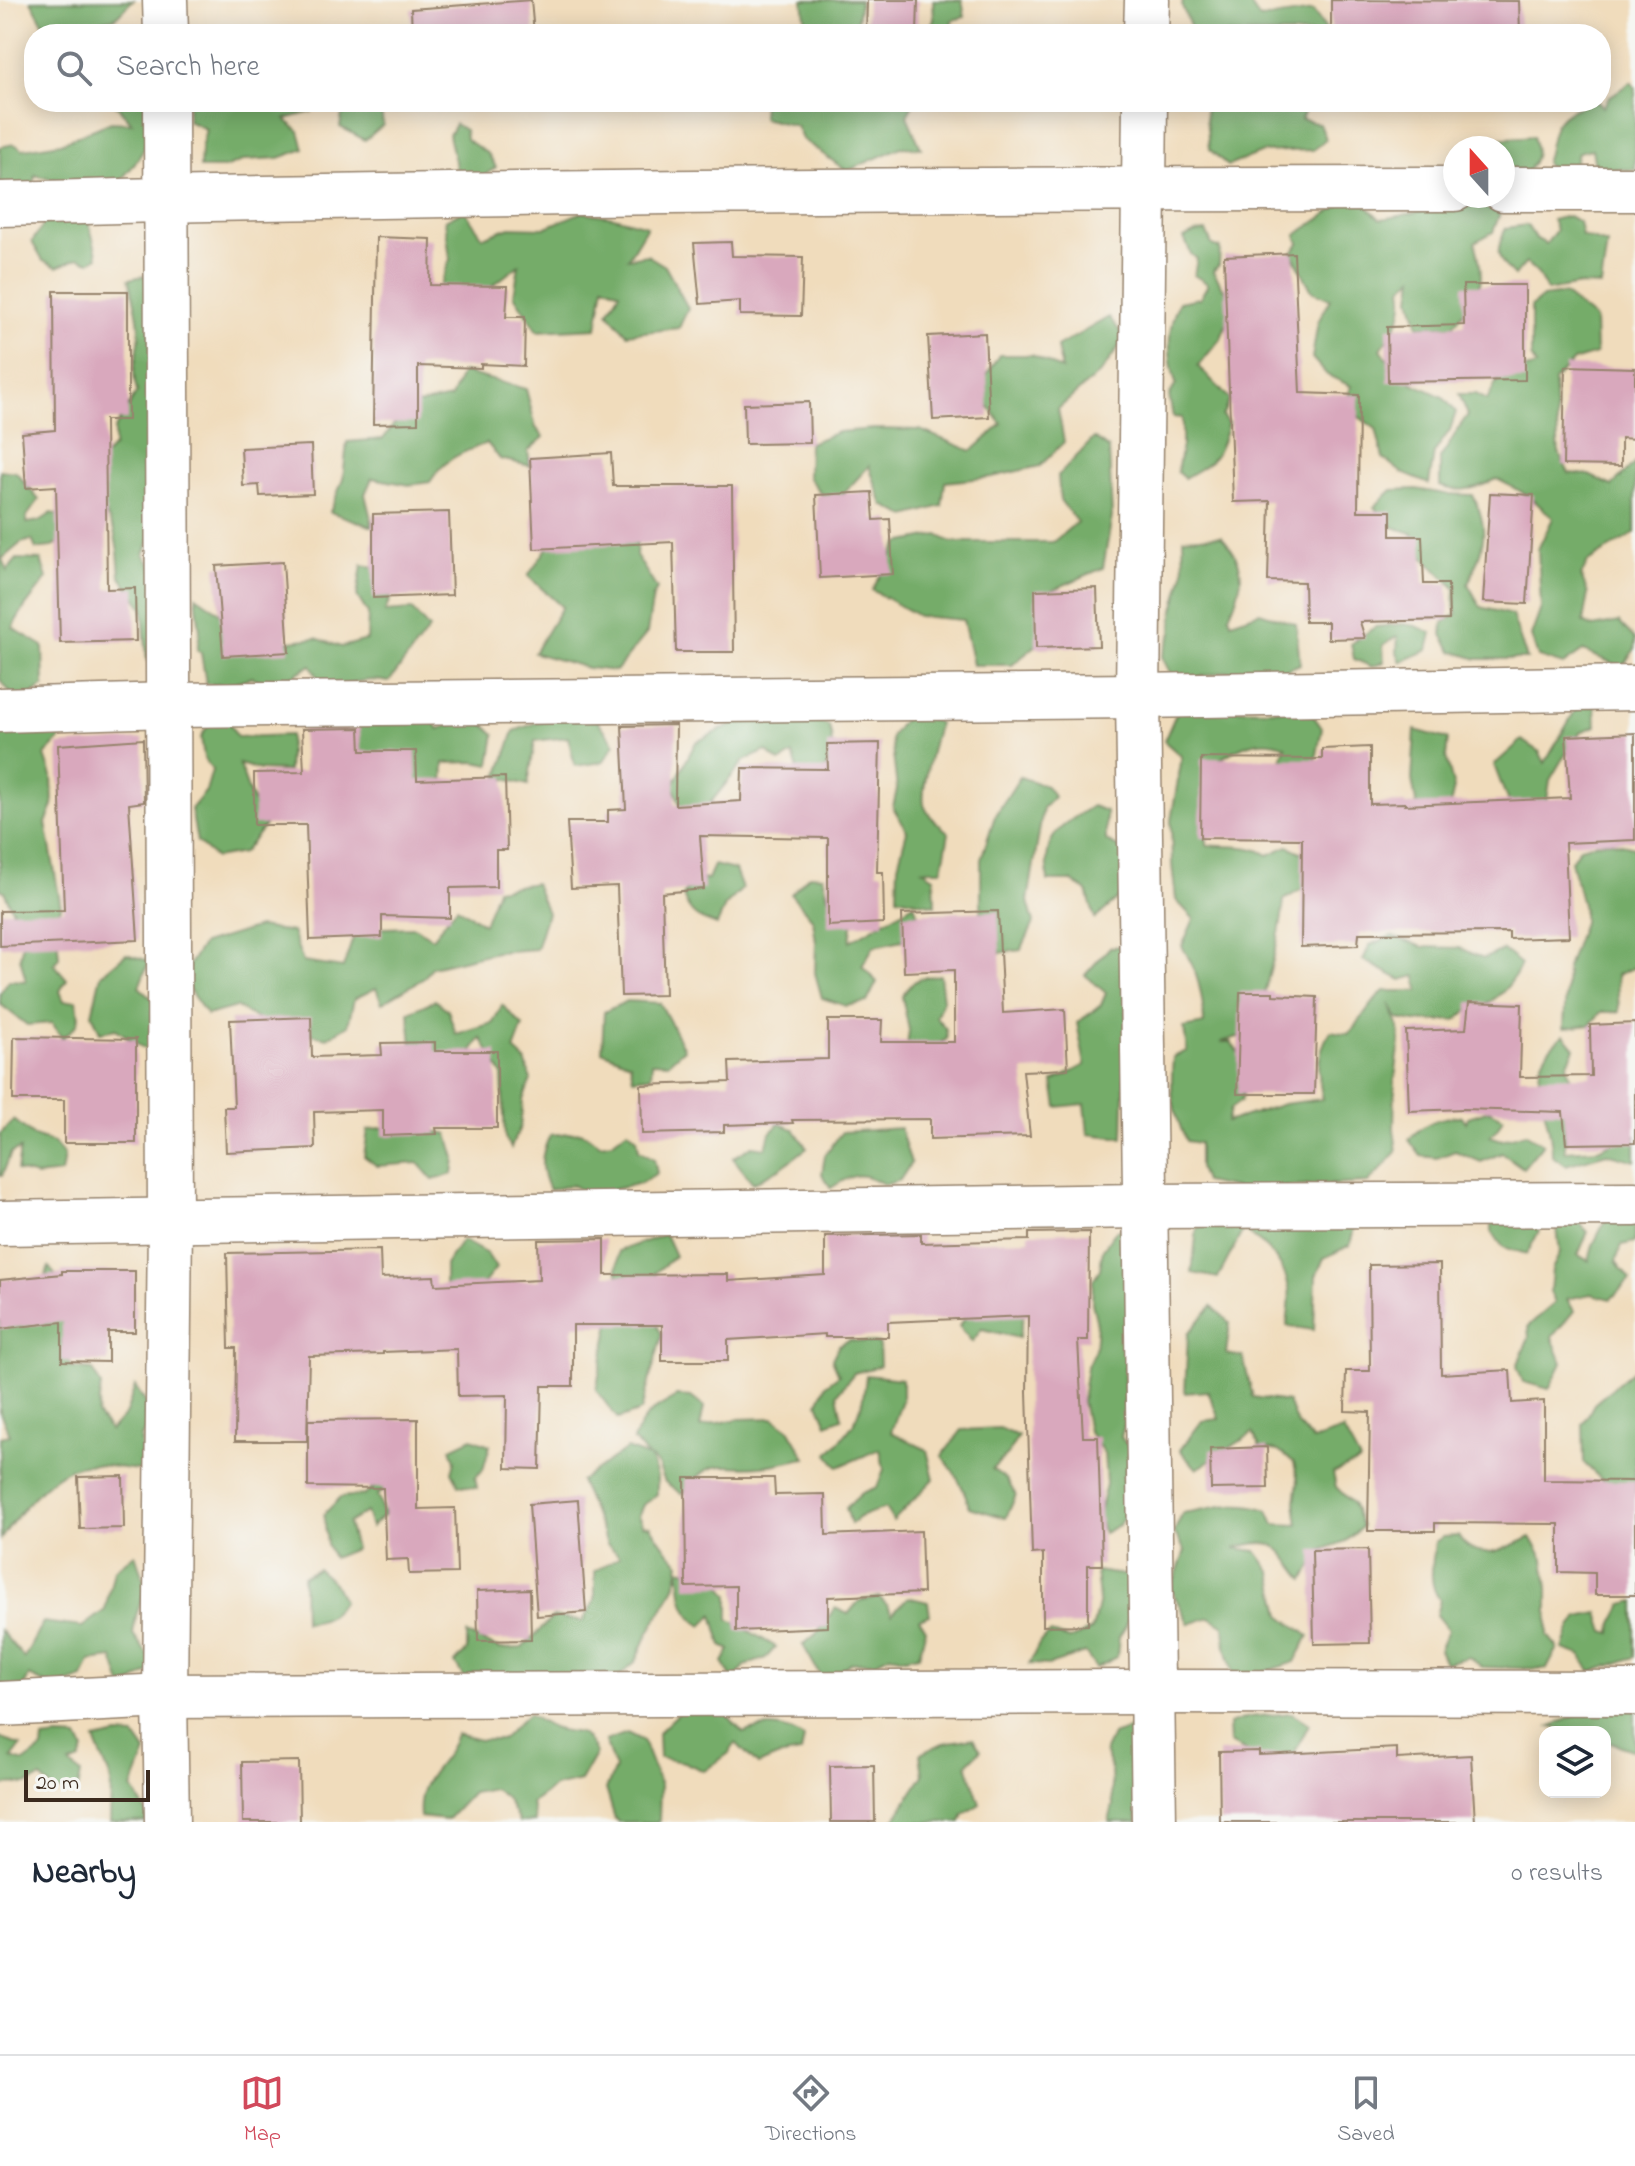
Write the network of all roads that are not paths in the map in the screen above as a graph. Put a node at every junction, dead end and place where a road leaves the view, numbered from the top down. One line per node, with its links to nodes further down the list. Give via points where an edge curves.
1 (165, 0): 3 (street)
2 (1147, 0): 4 (street)
3 (166, 24)
4 (1146, 24)
5 (166, 112): 11 (street)
6 (1145, 112): 7 (street)
7 (1142, 189): 8 (street); 11 (street); 14 (street)
8 (1443, 189)
9 (1515, 189): 10 (street)
10 (1635, 189)
11 (167, 199): 12 (street); 15 (street)
12 (0, 204)
13 (1635, 688): 14 (street)
14 (1138, 696): 15 (street); 18 (street)
15 (169, 705): 16 (street); 19 (street)
16 (0, 710)
17 (1635, 1204): 18 (street)
18 (1144, 1206): 19 (street); 21 (street)
19 (170, 1220): 20 (street); 23 (street)
20 (0, 1223)
21 (1154, 1692): 22 (street); 23 (street); 26 (street)
22 (1635, 1693)
23 (165, 1696): 24 (street); 25 (street)
24 (0, 1704)
25 (167, 1822)
26 (1154, 1822)

